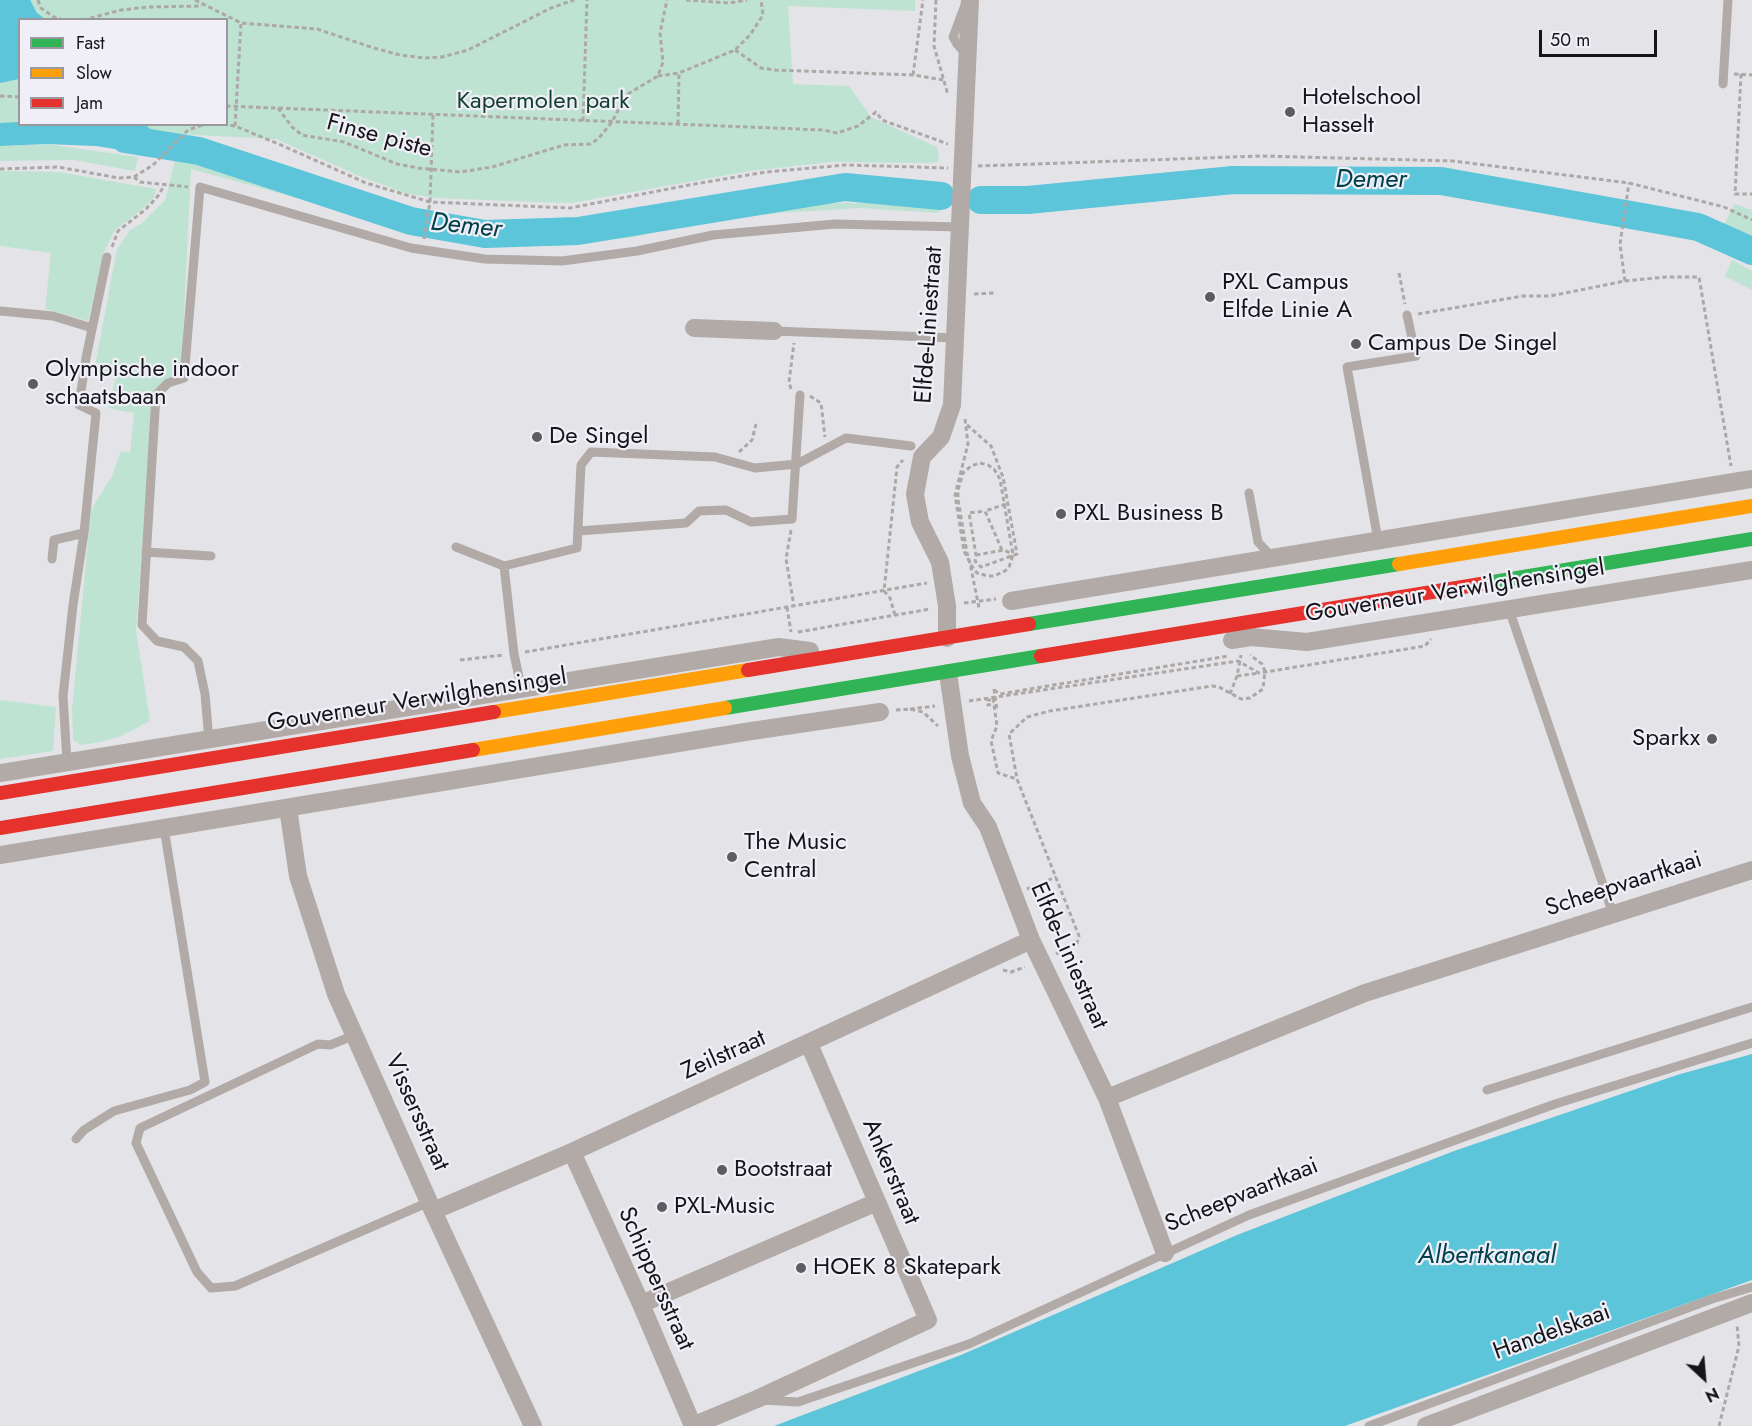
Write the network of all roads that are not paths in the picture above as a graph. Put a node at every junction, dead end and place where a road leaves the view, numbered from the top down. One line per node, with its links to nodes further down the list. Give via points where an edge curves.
1 (956, 0): 3 (lane)
2 (1728, 0): 4 (lane)
3 (967, 6): 5 (street, Elfde-Liniestraat)
4 (1723, 84)
5 (960, 227): 12 (street, Elfde-Liniestraat); 24 (lane, via 835,224 712,236 562,261 485,259 411,248 200,188 184,378 156,394)
6 (107, 257): 9 (lane)
7 (0, 311): 9 (lane, via 53,316)
8 (1407, 315): 22 (lane, via 1416,356 1347,367)
9 (92, 328): 20 (lane, via 79,405 96,412)
10 (694, 328): 11 (street)
11 (774, 331): 12 (lane)
12 (955, 338): 33 (street, Elfde-Liniestraat, via 952,405 941,437 922,457 915,494 920,522 940,562 947,606)
13 (800, 395): 15 (lane)
14 (910, 450): 15 (lane, via 846,438)
15 (797, 464): 19 (lane, via 792,519 751,522 726,510 699,511 686,523); 19 (lane, via 755,468 715,457 591,452 581,465)
16 (1752, 479): 22 (street)
17 (1249, 493): 26 (lane, via 1258,542)
18 (1752, 506): 30 (highway, Gouverneur Verwilghensingel)
19 (578, 531): 28 (lane, via 577,548)
20 (84, 532): 27 (lane, via 54,540); 42 (lane, via 63,696)
21 (1752, 539): 34 (highway, Gouverneur Verwilghensingel)
22 (1371, 542): 26 (street); 30 (street, Gouverneur Verwilghensingel)
23 (456, 547): 28 (lane)
24 (146, 552): 25 (lane); 41 (lane, via 142,625 157,641 184,647 198,662)
25 (211, 556)
26 (1273, 558): 31 (street)
27 (52, 559)
28 (504, 566): 36 (lane, via 514,654)
29 (1752, 570): 32 (street, Gouverneur Verwilghensingel)
30 (1338, 575): 33 (highway, Gouverneur Verwilghensingel)
31 (1011, 600)
32 (1509, 609): 34 (street, Gouverneur Verwilghensingel, via 1307,642 1251,638 1084,664); 50 (lane)
33 (948, 655): 34 (highway, Gouverneur Verwilghensingel); 35 (highway, Gouverneur Verwilghensingel); 37 (highway, Gouverneur Verwilghensingel); 51 (street, Elfde-Liniestraat, via 951,703 972,803 988,827)
34 (1059, 655)
35 (842, 656): 36 (street, Gouverneur Verwilghensingel, via 779,647); 38 (highway, Gouverneur Verwilghensingel)
36 (522, 687): 38 (lane); 41 (street, Gouverneur Verwilghensingel)
37 (799, 696): 40 (street, Gouverneur Verwilghensingel); 46 (highway, Gouverneur Verwilghensingel)
38 (527, 707): 44 (highway, Gouverneur Verwilghensingel)
39 (880, 712): 40 (street, Gouverneur Verwilghensingel)
40 (745, 732): 45 (street, Gouverneur Verwilghensingel)
41 (209, 740): 42 (street, Gouverneur Verwilghensingel)
42 (67, 762): 43 (street, Gouverneur Verwilghensingel)
43 (0, 773)
44 (0, 793)
45 (288, 808): 47 (street, Gouverneur Verwilghensingel); 53 (street, Vissersstraat, via 298,876 336,993)
46 (0, 828)
47 (164, 828): 48 (street, Gouverneur Verwilghensingel); 58 (lane, via 205,1082 190,1090 114,1111)
48 (0, 855)
49 (1752, 870): 50 (street, Scheepvaartkaai)
50 (1613, 914): 57 (street, Scheepvaartkaai, via 1365,993)
51 (1031, 940): 55 (street, Zeilstraat); 57 (street, Elfde-Liniestraat)
52 (1752, 1007): 56 (lane)
53 (355, 1035): 61 (street, Vissersstraat); 61 (lane, via 330,1045 318,1044 140,1128 136,1143 197,1272 211,1288 235,1286)
54 (1752, 1043): 62 (lane, Scheepvaartkaai, via 1522,1116 1249,1215)
55 (809, 1044): 59 (street, Zeilstraat); 60 (street, Ankerstraat)
56 (1487, 1090)
57 (1107, 1098): 62 (street, Elfde-Liniestraat)
58 (76, 1139)
59 (572, 1152): 61 (street, Zeilstraat); 64 (street, Schippersstraat)
60 (877, 1202): 64 (street); 66 (street, Ankerstraat)
61 (431, 1207): 68 (street, Vissersstraat)
62 (1165, 1253): 67 (lane, Scheepvaartkaai, via 969,1344 798,1402)
63 (1752, 1287): 70 (lane, Handelskaai)
64 (641, 1304): 69 (street, Schippersstraat)
65 (1744, 1306): 71 (street, Handelskaai)
66 (928, 1320): 67 (street, Scheepvaartkaai)
67 (757, 1399): 69 (street, Scheepvaartkaai)
68 (533, 1426)
69 (692, 1426)
70 (1369, 1426)
71 (1426, 1426)

